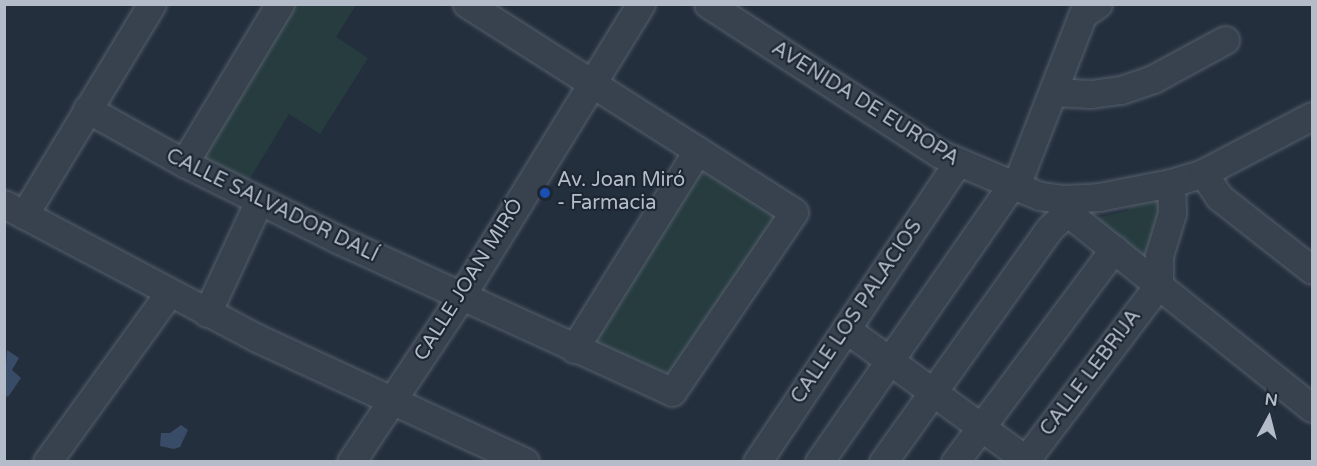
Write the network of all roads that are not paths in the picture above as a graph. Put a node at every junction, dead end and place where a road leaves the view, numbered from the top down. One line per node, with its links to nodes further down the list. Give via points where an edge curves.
1 (152, 4): 10 (street)
2 (280, 4): 13 (street)
3 (467, 4): 8 (street)
4 (641, 4): 8 (street, CALLE JOAN MIRÓ)
5 (708, 4): 14 (street, AVENIDA DE EUROPA)
6 (1098, 4): 9 (street, via 1083,14)
7 (1225, 40): 9 (street, via 1153,79 1121,90 1091,94)
8 (591, 81): 12 (street); 25 (street, CALLE JOAN MIRÓ)
9 (1053, 92): 17 (street)
10 (87, 109): 13 (street, CALLE SALVADOR DALÍ); 20 (street)
11 (1312, 116): 15 (street)
12 (698, 150): 28 (street); 28 (street, CALLE SALVADOR DALÍ, via 794,212 672,392)
13 (184, 163): 18 (street, CALLE SALVADOR DALÍ)
14 (957, 163): 17 (street, AVENIDA DE EUROPA); 27 (street, CALLE LOS PALACIOS)
15 (1203, 173): 16 (street); 22 (street, via 1219,198)
16 (1171, 183): 19 (street); 23 (street, via 1172,213 1159,256)
17 (1013, 187): 19 (street, AVENIDA DE EUROPA); 29 (street)
18 (259, 201): 25 (street, CALLE SALVADOR DALÍ); 26 (street)
19 (1065, 206): 21 (street); 30 (street)
20 (14, 210): 24 (street)
21 (1114, 249): 23 (street); 33 (street)
22 (1311, 266)
23 (1159, 284): 31 (street); 34 (street, CALLE LEBRIJA)
24 (169, 293): 26 (street); 36 (street)
25 (459, 298): 28 (street, CALLE SALVADOR DALÍ); 32 (street, CALLE JOAN MIRÓ)
26 (207, 313): 32 (street)
27 (846, 329): 29 (street); 38 (street, CALLE LOS PALACIOS)
28 (574, 349)
29 (890, 361): 30 (street); 39 (street)
30 (933, 392): 33 (street); 40 (street)
31 (1308, 398)
32 (391, 402): 35 (street); 37 (street, CALLE JOAN MIRÓ)
33 (981, 427): 34 (street); 41 (street)
34 (1024, 460)
35 (522, 461)
36 (47, 462)
37 (351, 462)
38 (757, 462)
39 (819, 462)
40 (884, 462)
41 (955, 462)

